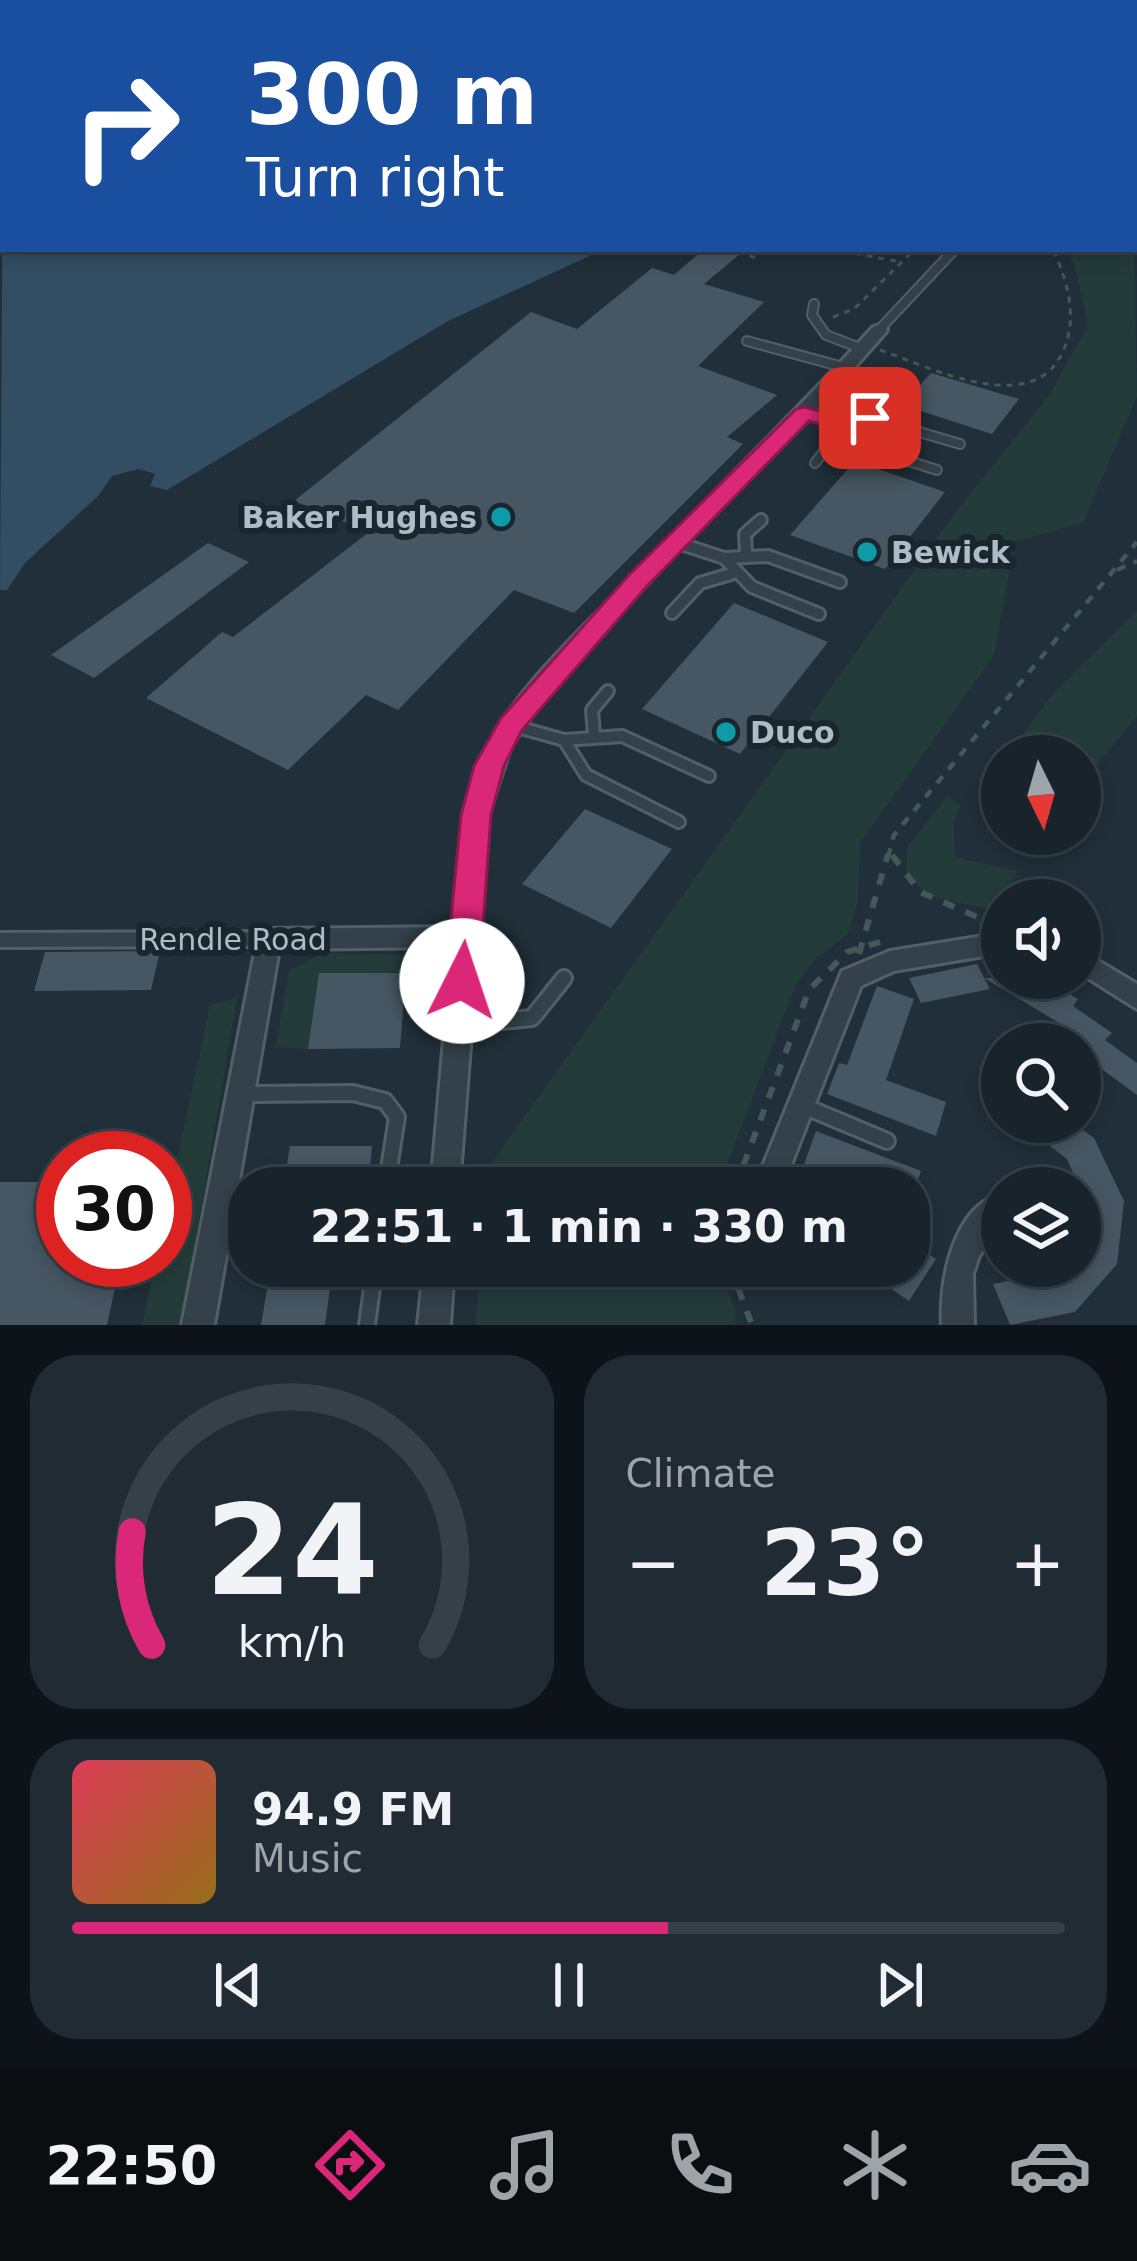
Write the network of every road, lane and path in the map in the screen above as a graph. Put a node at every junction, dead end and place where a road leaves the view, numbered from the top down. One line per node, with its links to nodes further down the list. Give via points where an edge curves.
1 (463, 0): 2 (street)
2 (513, 0)
3 (748, 252): 8 (path)
4 (847, 252): 9 (path)
5 (912, 252): 9 (path)
6 (953, 252): 13 (lane)
7 (1054, 252): 13 (path, via 1073,325 1041,380 962,375)
8 (755, 257)
9 (902, 262): 11 (path, via 850,312)
10 (814, 304): 11 (lane)
11 (812, 319): 13 (lane, via 826,335)
12 (748, 341): 14 (lane)
13 (868, 341): 14 (street)
14 (843, 368): 16 (street)
15 (880, 387): 17 (lane, via 864,405)
16 (804, 413): 18 (lane); 24 (street)
17 (870, 418): 18 (lane); 20 (lane)
18 (844, 423): 19 (lane)
19 (848, 435): 21 (lane); 22 (lane)
20 (960, 444)
21 (815, 463)
22 (938, 470)
23 (761, 520): 26 (lane, via 746,535)
24 (675, 542): 27 (lane); 35 (street)
25 (1137, 542): 29 (path)
26 (746, 552): 27 (lane); 31 (lane)
27 (724, 558): 30 (lane)
28 (1137, 561): 29 (path)
29 (1112, 572): 40 (path, via 894,835)
30 (730, 574): 32 (lane, via 700,584); 33 (lane)
31 (840, 582)
32 (672, 613)
33 (819, 614)
34 (608, 691): 36 (lane, via 592,710)
35 (511, 725): 37 (lane); 42 (street, via 481,790)
36 (594, 735): 37 (lane); 38 (lane, via 622,736)
37 (564, 740): 39 (lane, via 586,775)
38 (709, 776)
39 (679, 822)
40 (890, 851): 41 (path, via 920,895); 55 (path, via 862,945 831,963 809,990)
41 (981, 919)
42 (465, 937): 43 (street, Rendle Road); 49 (street)
43 (268, 939): 44 (lane, Rendle Road); 50 (street)
44 (0, 940)
45 (981, 946): 51 (street, via 860,971)
46 (1101, 974): 48 (street)
47 (564, 978): 49 (lane, via 532,1018)
48 (1137, 998)
49 (459, 1026): 54 (street)
50 (241, 1094): 53 (lane, via 353,1093 385,1101 397,1117); 61 (street)
51 (798, 1104): 52 (lane); 56 (street)
52 (887, 1141)
53 (389, 1167)
54 (448, 1167)
55 (743, 1167)
56 (776, 1167)
57 (981, 1224): 65 (street, via 956,1270)
58 (372, 1287): 62 (lane)
59 (437, 1287): 63 (street)
60 (739, 1287): 64 (path)
61 (198, 1325)
62 (367, 1325)
63 (434, 1325)
64 (752, 1325)
65 (958, 1325)

